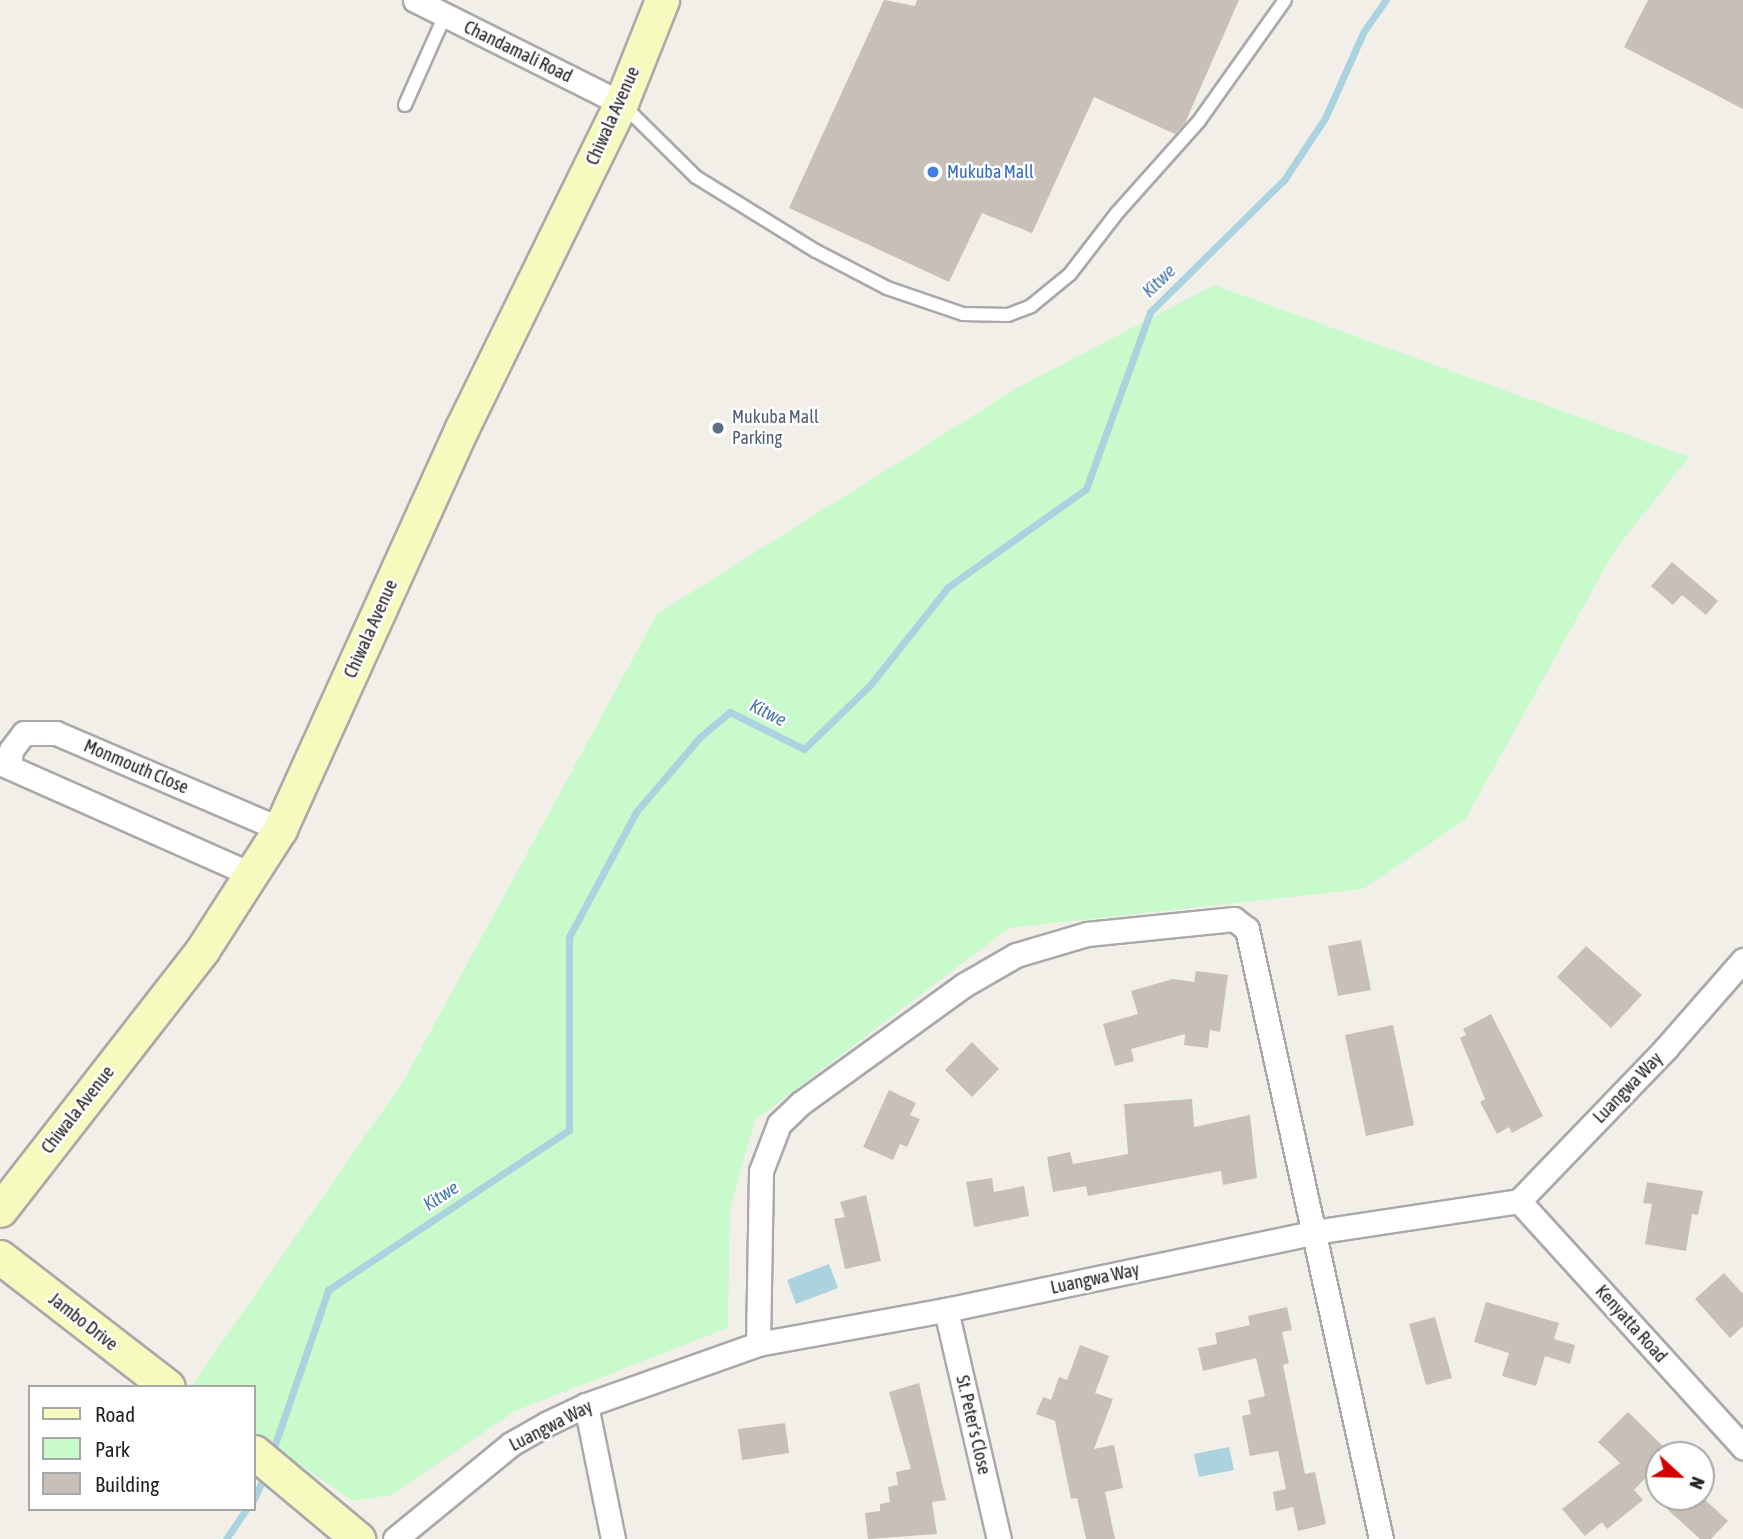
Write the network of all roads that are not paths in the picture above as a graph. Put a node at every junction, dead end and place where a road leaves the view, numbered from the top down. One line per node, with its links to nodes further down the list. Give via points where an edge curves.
1 (415, 0): 4 (street, Chandamali Road)
2 (662, 0): 5 (main road, Chiwala Avenue)
3 (1285, 0): 5 (lane, via 1199,121 1070,274 1031,306 1008,316 950,310 887,288 816,251 696,177)
4 (444, 15): 5 (street, Chandamali Road); 6 (lane)
5 (621, 103): 8 (main road, Chiwala Avenue, via 462,428)
6 (405, 105)
7 (5, 765): 8 (street, Monmouth Close, via 24,733 57,733); 9 (street)
8 (281, 829): 9 (main road, Chiwala Avenue)
9 (253, 875): 12 (main road, Chiwala Avenue, via 203,949)
10 (1743, 960): 11 (street, Luangwa Way, via 1666,1048)
11 (1519, 1201): 13 (street, Luangwa Way); 19 (street, Kenyatta Road)
12 (0, 1210)
13 (1315, 1232): 15 (street, Luangwa Way); 16 (street, via 1244,924 1226,918 1087,934 1016,954 964,985 779,1124 761,1171); 25 (street)
14 (0, 1257): 17 (main road, Jambo Drive)
15 (946, 1310): 16 (street, Luangwa Way); 24 (street, St. Peter's Close)
16 (758, 1344): 18 (street, Luangwa Way)
17 (164, 1385)
18 (586, 1405): 22 (street, Luangwa Way, via 511,1444); 23 (street)
19 (1743, 1447)
20 (256, 1454): 21 (main road)
21 (358, 1539)
22 (396, 1539)
23 (614, 1539)
24 (999, 1539)
25 (1381, 1539)

